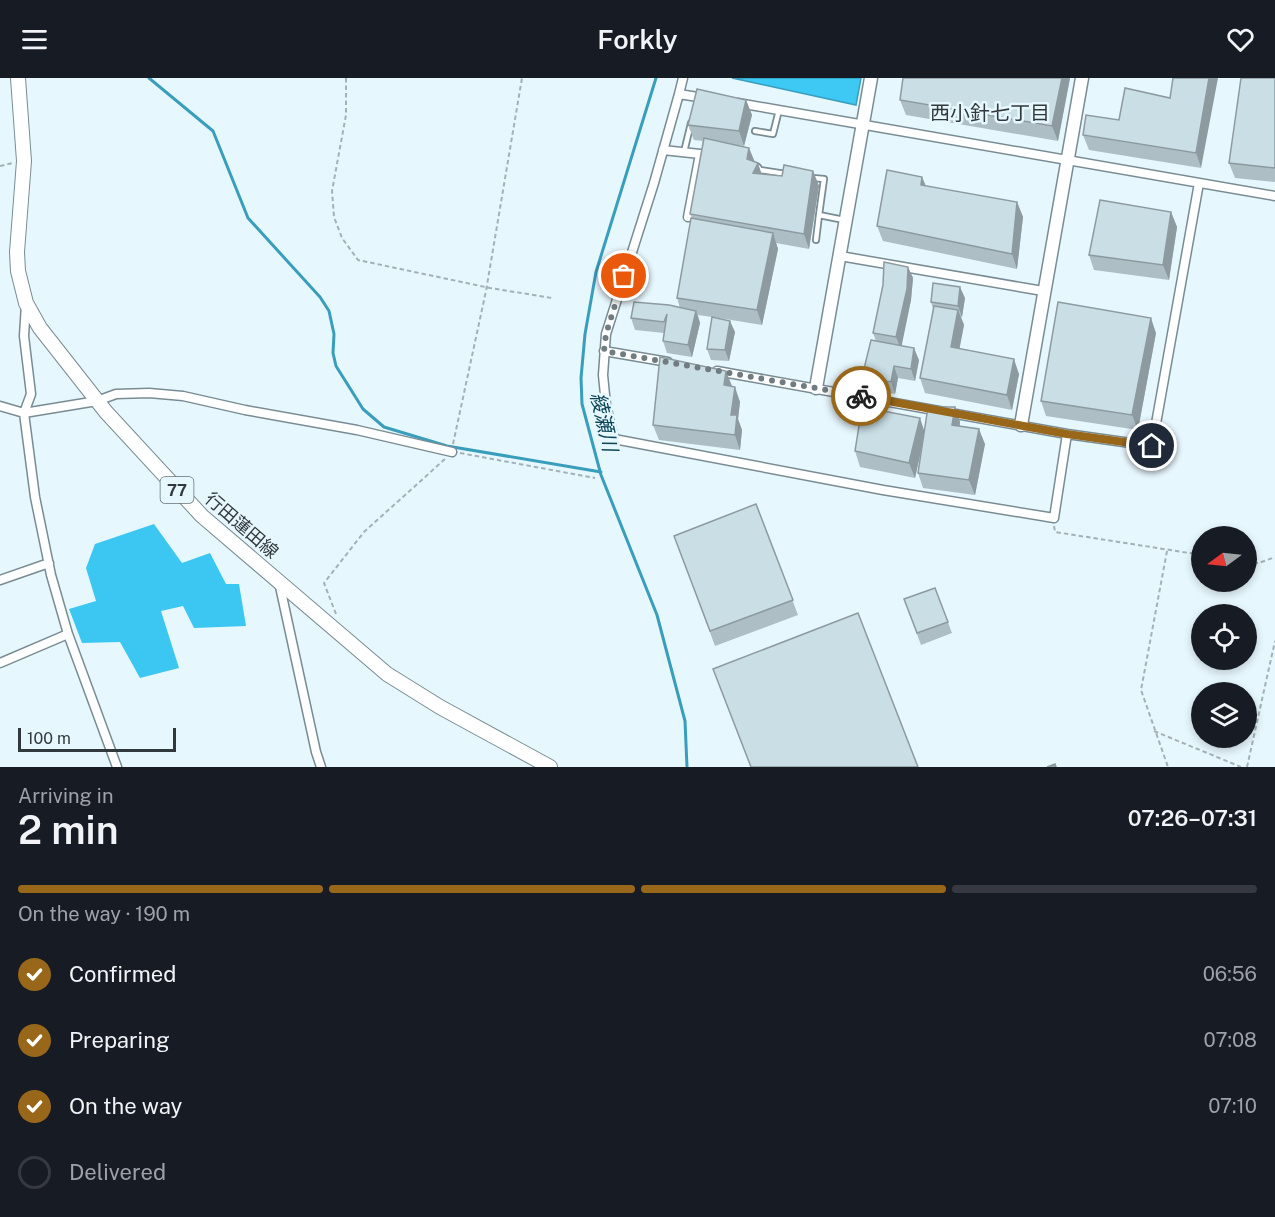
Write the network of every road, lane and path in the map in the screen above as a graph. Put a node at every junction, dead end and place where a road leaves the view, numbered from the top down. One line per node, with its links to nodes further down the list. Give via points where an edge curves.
1 (18, 78): 31 (main road, 行田蓮田線 / 77, via 24,161 17,252)
2 (346, 78): 30 (path, via 346,115 332,191 334,217 342,238 358,260)
3 (522, 78): 41 (path, via 486,291)
4 (683, 78): 7 (street)
5 (871, 78): 14 (street)
6 (1082, 78): 18 (street)
7 (679, 94): 8 (street); 16 (street)
8 (696, 97): 9 (street); 11 (lane)
9 (708, 99)
10 (732, 102): 12 (street)
11 (694, 108)
12 (779, 110): 14 (street); 15 (lane, via 773,134)
13 (692, 119): 17 (lane)
14 (863, 124): 18 (street); 26 (street)
15 (755, 131)
16 (663, 150): 17 (street); 32 (street)
17 (684, 152): 25 (street, via 703,153)
18 (1068, 160): 22 (street); 29 (street)
19 (755, 163): 20 (lane, via 760,170)
20 (792, 175)
21 (802, 176): 24 (lane, via 824,179)
22 (1199, 183): 23 (street); 40 (street, via 1152,446)
23 (1275, 196)
24 (819, 215): 26 (lane); 27 (lane)
25 (688, 217)
26 (847, 220): 28 (street)
27 (816, 240)
28 (840, 256): 29 (street); 35 (street)
29 (1044, 291): 39 (street)
30 (552, 298)
31 (26, 303): 36 (main road, 行田蓮田線 / 77); 38 (street, via 24,336 31,394)
32 (604, 351): 33 (street); 43 (street, via 606,405 614,439)
33 (675, 363)
34 (710, 369): 35 (street)
35 (816, 388): 39 (street)
36 (97, 401): 38 (street); 41 (street, via 116,394 183,396); 50 (main road, 行田蓮田線 / 77, via 202,516)
37 (0, 406): 38 (street)
38 (24, 413): 47 (street)
39 (1021, 425): 40 (street)
40 (1067, 434): 43 (street)
41 (452, 452): 42 (path); 51 (path, via 364,532 324,584)
42 (595, 478)
43 (1054, 518): 44 (path, via 1055,532)
44 (1167, 551): 45 (path); 55 (path, via 1140,690)
45 (1191, 554)
46 (1275, 557): 48 (path)
47 (49, 563): 49 (street); 52 (street)
48 (1257, 563)
49 (0, 580)
50 (279, 582): 57 (street); 58 (main road, 行田蓮田線 / 77, via 387,674)
51 (340, 621)
52 (68, 633): 54 (street); 56 (street)
53 (1275, 641): 61 (path)
54 (0, 663)
55 (1154, 731): 59 (path); 60 (path)
56 (117, 767)
57 (321, 767)
58 (550, 767)
59 (1168, 767)
60 (1240, 767)
61 (1247, 767)

